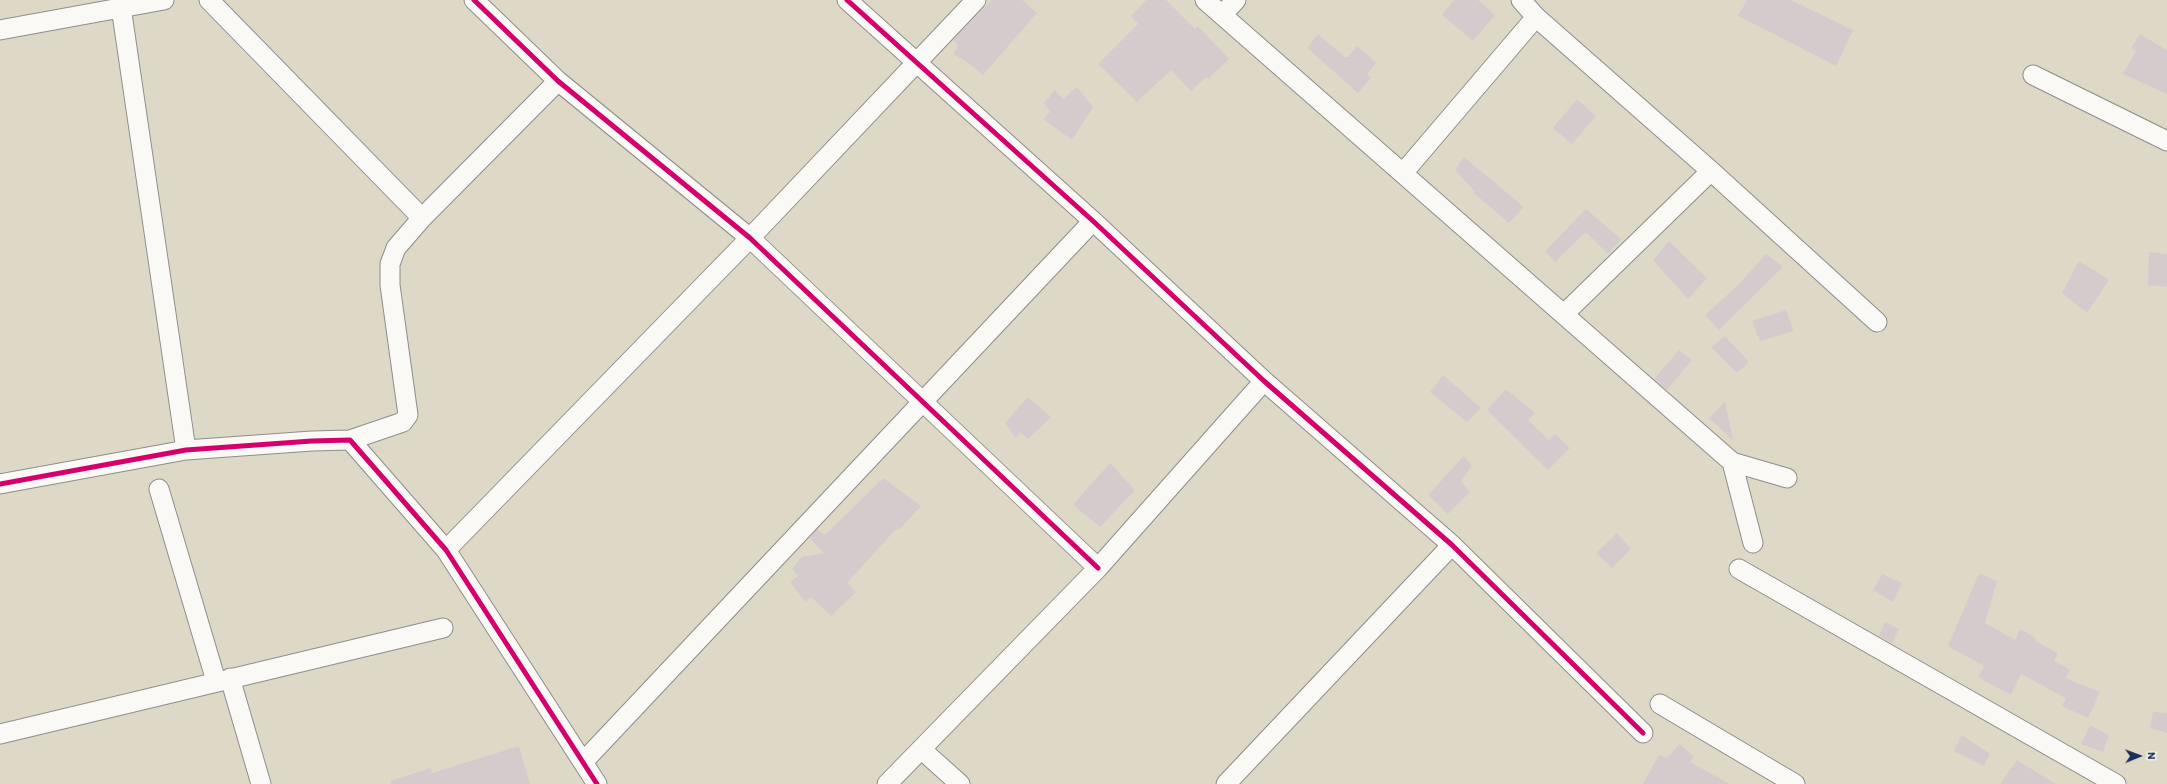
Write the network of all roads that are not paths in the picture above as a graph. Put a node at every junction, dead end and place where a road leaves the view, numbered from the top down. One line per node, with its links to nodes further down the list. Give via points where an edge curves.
1 (164, 0): 9 (street)
2 (209, 0): 19 (street)
3 (474, 0): 15 (street)
4 (847, 0): 13 (street)
5 (976, 0): 13 (street)
6 (1205, 0): 10 (street)
7 (1236, 0): 10 (street)
8 (1520, 0): 11 (street)
9 (120, 3): 12 (street); 27 (street)
10 (1222, 15): 18 (street)
11 (1536, 17): 17 (street); 18 (street)
12 (0, 30)
13 (916, 62): 20 (street); 21 (street)
14 (2034, 75): 16 (street)
15 (558, 81): 19 (street); 21 (street)
16 (2167, 141)
17 (1711, 171): 22 (street); 23 (street)
18 (1403, 173): 22 (street)
19 (422, 218): 26 (street, via 396,248 390,264 390,285 408,415 403,422)
20 (1093, 221): 24 (street); 25 (street)
21 (750, 238): 25 (street); 34 (street)
22 (1564, 314): 28 (street)
23 (1877, 322)
24 (1264, 381): 33 (street); 35 (street)
25 (924, 401): 35 (street); 43 (street)
26 (350, 440): 27 (street, via 312,440); 34 (street)
27 (186, 450): 30 (street)
28 (1732, 462): 29 (street); 32 (street)
29 (1787, 478)
30 (0, 484)
31 (159, 489): 38 (street)
32 (1753, 543)
33 (1452, 545): 40 (street); 48 (street)
34 (446, 550): 43 (street)
35 (1098, 568): 42 (street)
36 (1739, 569): 50 (street)
37 (443, 628): 38 (street)
38 (223, 680): 41 (street); 44 (street)
39 (1660, 704): 49 (street)
40 (1643, 733)
41 (0, 734)
42 (921, 749): 46 (street); 47 (street)
43 (584, 761): 45 (street)
44 (261, 784)
45 (597, 784)
46 (886, 784)
47 (960, 784)
48 (1226, 784)
49 (1795, 784)
50 (2116, 784)

